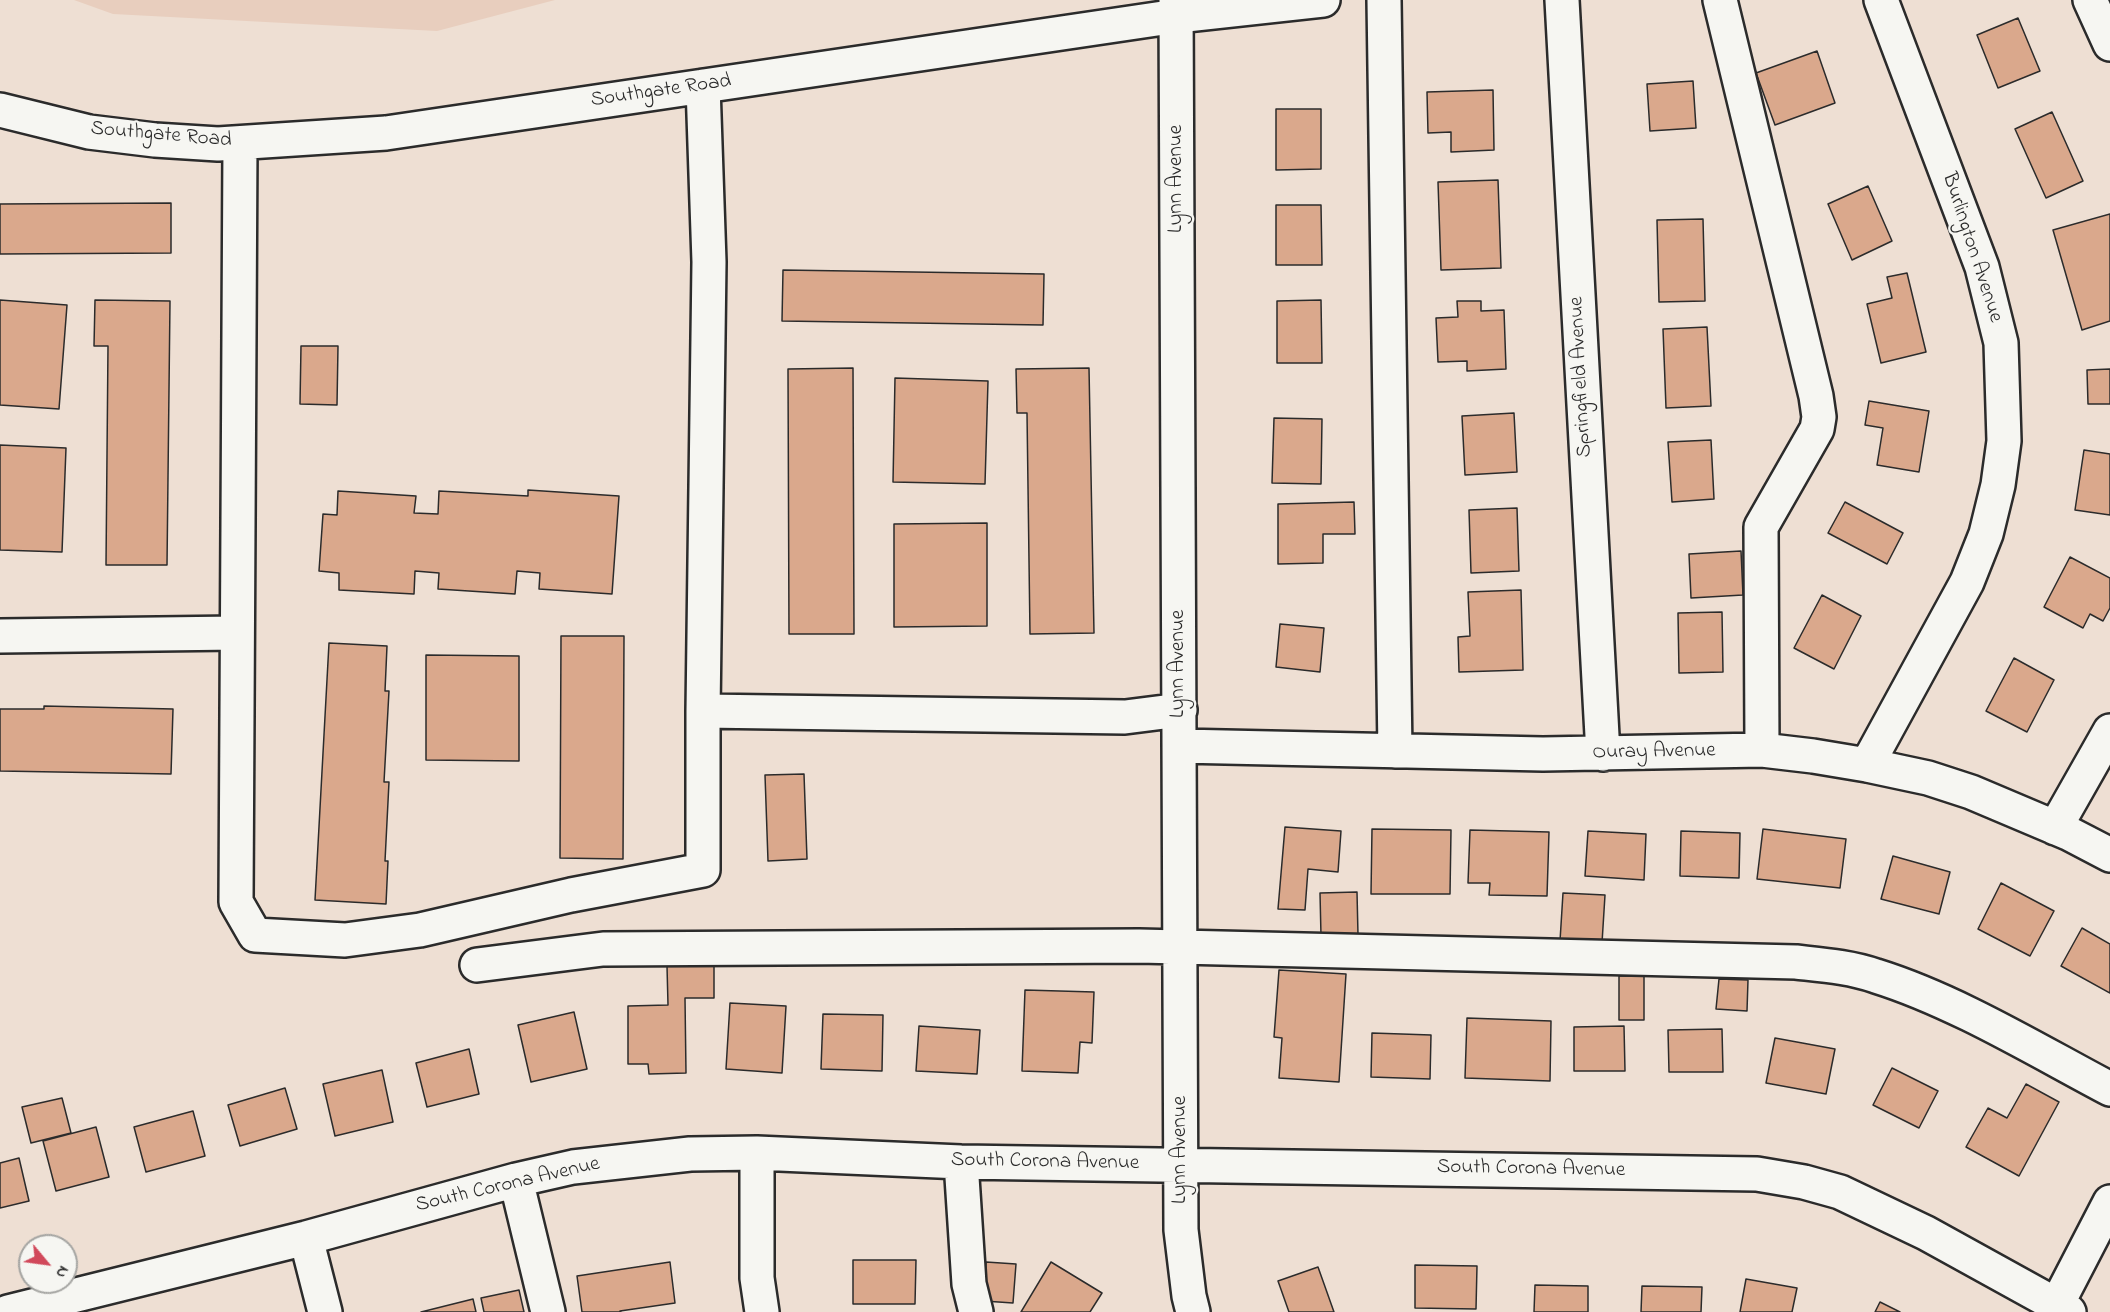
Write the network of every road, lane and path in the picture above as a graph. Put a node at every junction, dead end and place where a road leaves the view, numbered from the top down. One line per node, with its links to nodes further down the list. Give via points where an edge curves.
1 (1323, 0): 7 (street, Southgate Road)
2 (1384, 0): 19 (street)
3 (1562, 0): 20 (street, Springfield Avenue)
4 (1720, 0): 18 (street, via 1819,417 1817,429 1761,526)
5 (1881, 0): 21 (street, Burlington Avenue, via 1993,304 2001,343 2004,441 1986,534 1967,582)
6 (2090, 0): 8 (street)
7 (1176, 8): 9 (street, Southgate Road); 14 (street, Lynn Avenue)
8 (2110, 44)
9 (703, 86): 11 (street, Southgate Road, via 386,133); 15 (street, via 709,262)
10 (0, 110): 11 (street, Southgate Road, via 89,132 155,140)
11 (240, 143): 12 (street)
12 (237, 633): 13 (street); 15 (street, via 236,902 255,935 345,940 420,930 703,870)
13 (0, 636)
14 (1180, 710): 15 (street, via 1125,717); 17 (street, Lynn Avenue)
15 (703, 711)
16 (2110, 731): 22 (street)
17 (1180, 746): 19 (street, Ouray Avenue); 24 (street, Lynn Avenue)
18 (1762, 750): 20 (street, Ouray Avenue); 21 (street, Ouray Avenue)
19 (1395, 751): 20 (street, Ouray Avenue)
20 (1603, 754)
21 (1867, 765): 22 (street, Ouray Avenue, via 1971,792)
22 (2055, 828): 23 (street, Ouray Avenue)
23 (2110, 855)
24 (1181, 946): 25 (street, via 603,950); 26 (street, via 1838,966 1876,976 1960,1011); 29 (street, Lynn Avenue)
25 (477, 965)
26 (2110, 1089)
27 (757, 1153): 28 (street, South Corona Avenue); 30 (street, South Corona Avenue, via 629,1160); 37 (street, via 757,1278)
28 (961, 1162): 29 (street, South Corona Avenue); 38 (street, via 969,1284)
29 (1182, 1165): 33 (street, South Corona Avenue, via 1757,1174 1840,1192 1880,1210); 39 (street, Lynn Avenue, via 1181,1230)
30 (516, 1180): 32 (street, South Corona Avenue); 36 (street)
31 (2110, 1202): 33 (street)
32 (306, 1238): 34 (street, South Corona Avenue); 35 (street)
33 (2059, 1310)
34 (8, 1312)
35 (326, 1312)
36 (548, 1312)
37 (762, 1312)
38 (976, 1312)
39 (1192, 1312)

